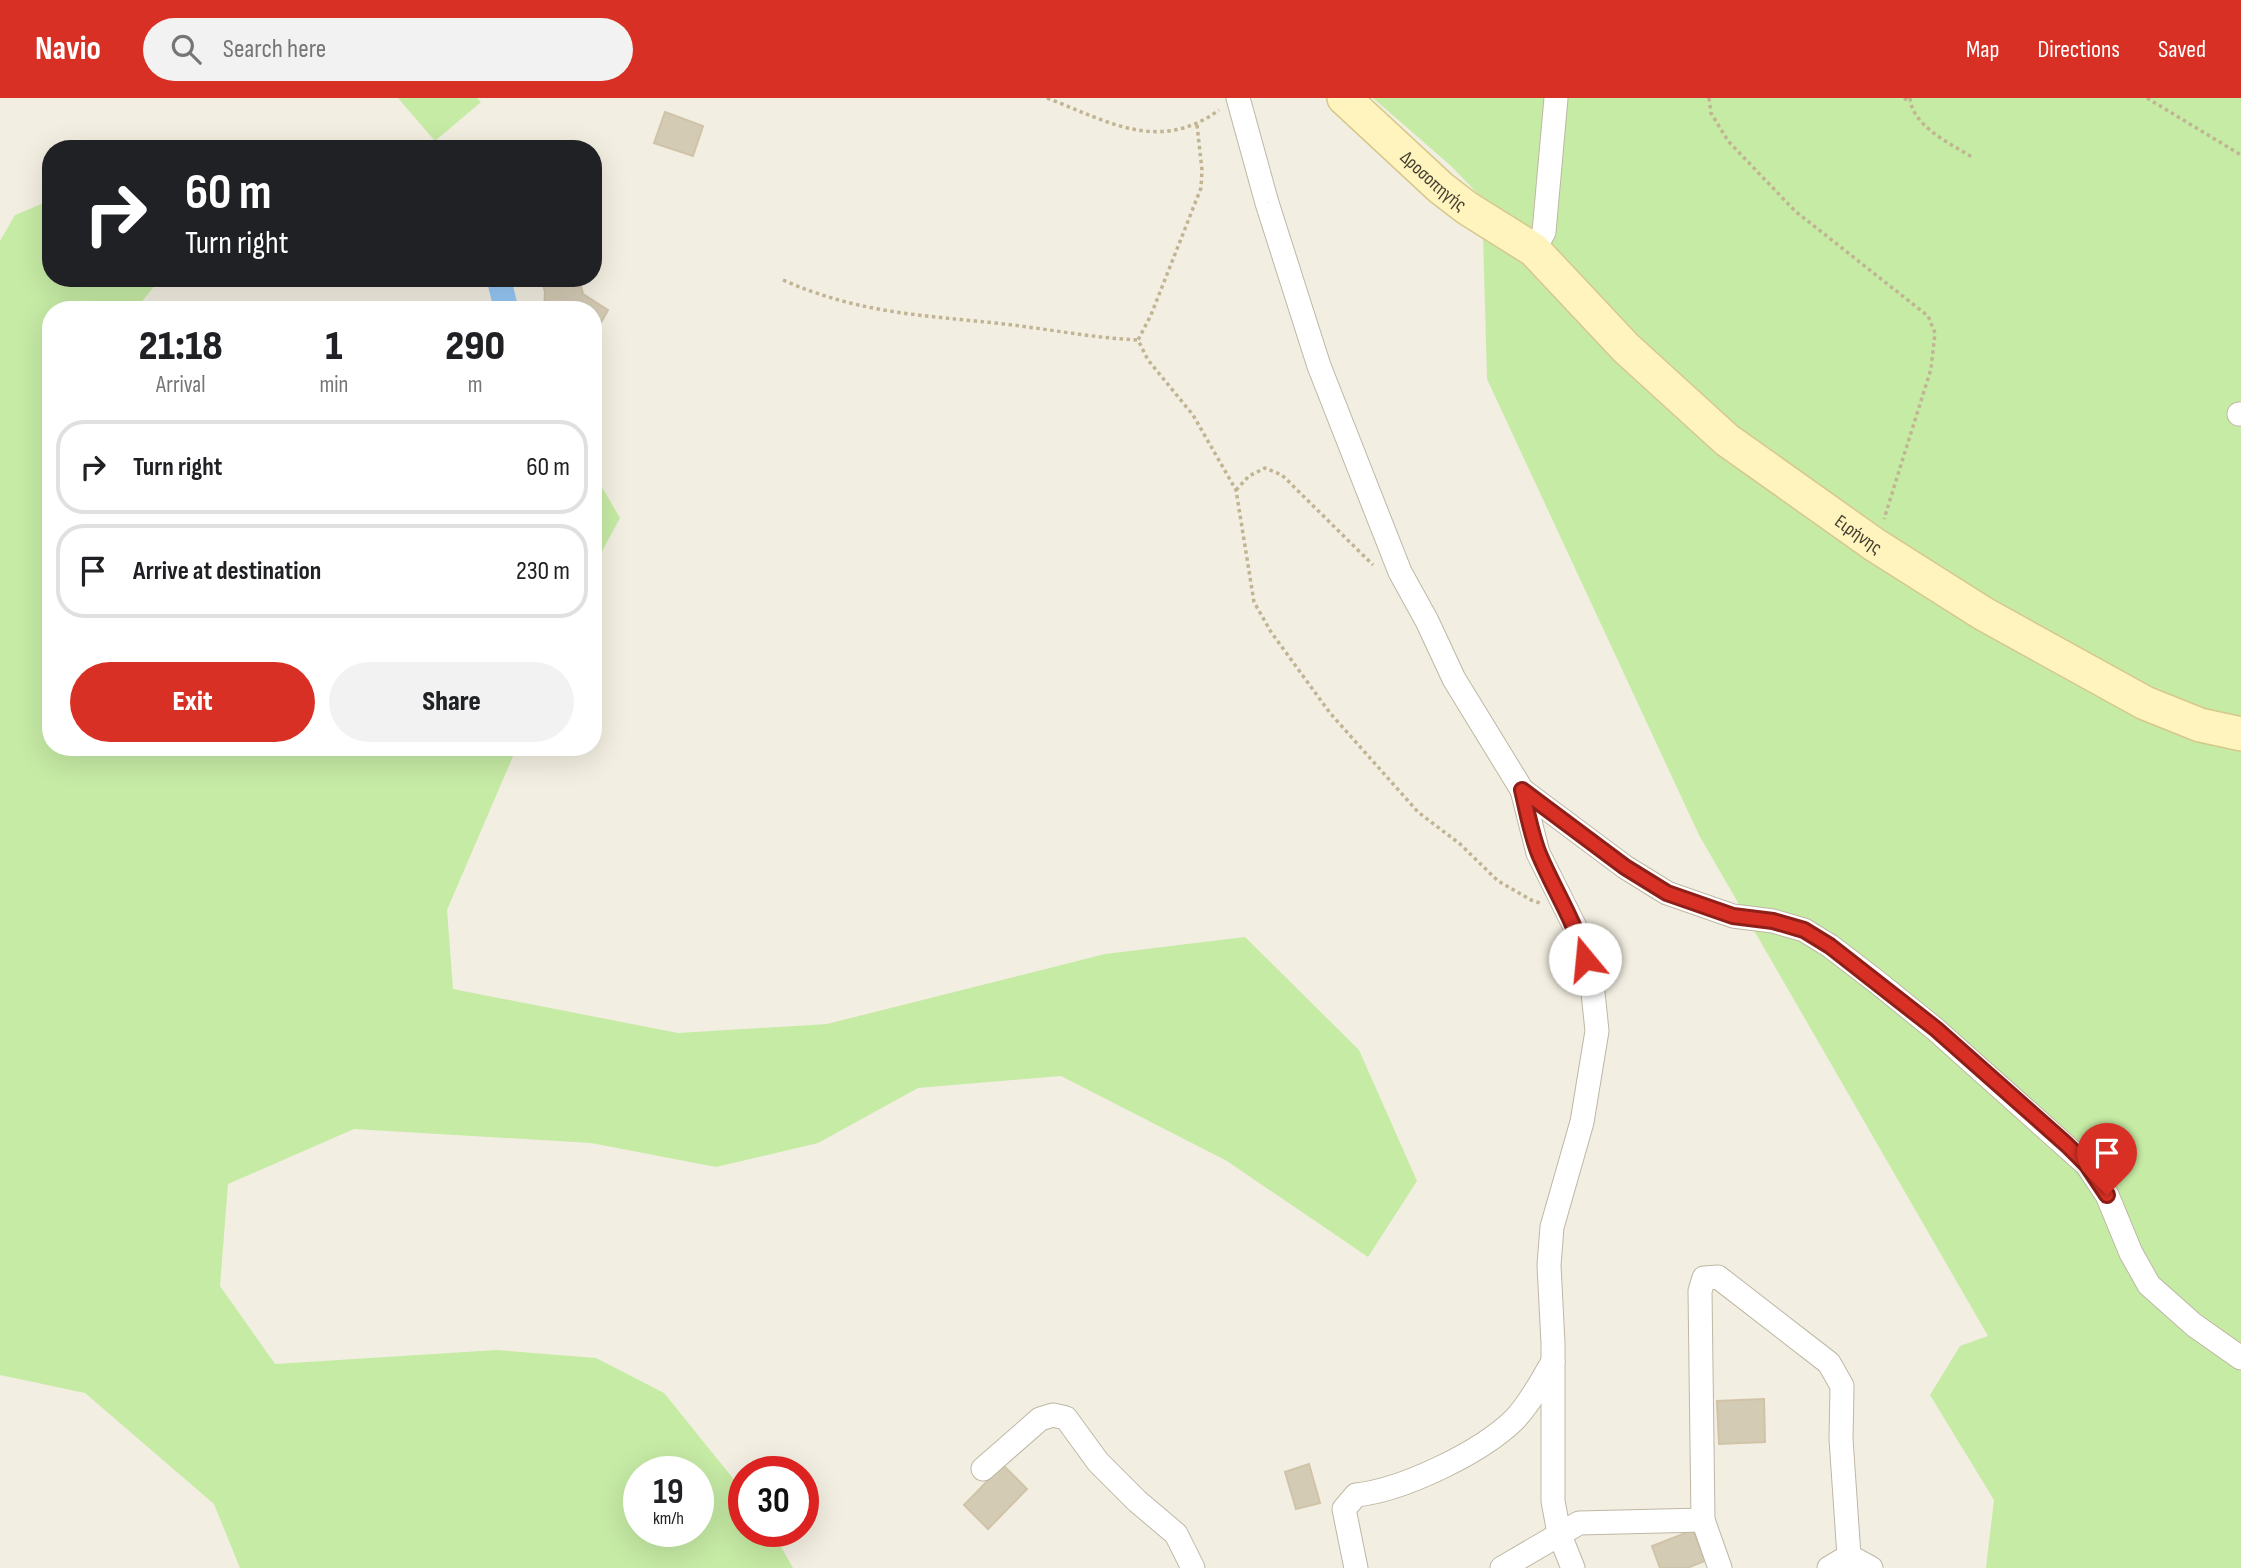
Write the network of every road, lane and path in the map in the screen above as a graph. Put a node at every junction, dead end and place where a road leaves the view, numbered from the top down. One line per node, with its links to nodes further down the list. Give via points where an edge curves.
1 (1047, 98): 9 (path, via 1114,125 1148,132 1177,132)
2 (1344, 98): 12 (street, Δροσοπηγής, via 1441,188)
3 (1556, 98): 12 (street, via 1544,232)
4 (1709, 98): 16 (path, via 1711,113 1728,141 1785,201 1928,316 1935,333 1931,369)
5 (1904, 98): 7 (path)
6 (2147, 98): 10 (path)
7 (1910, 100): 11 (path, via 1920,120)
8 (1231, 102): 9 (path); 19 (street, via 1319,366 1400,572 1454,679)
9 (1197, 125): 14 (path, via 1201,188)
10 (2241, 155)
11 (1972, 157)
12 (1534, 250): 16 (street, Ειρήνης, via 1626,348 1727,440)
13 (783, 280): 14 (path, via 851,305 906,315)
14 (1138, 340): 15 (path, via 1148,360 1192,415)
15 (1236, 490): 17 (path, via 1265,468 1282,475); 20 (path, via 1254,602 1330,713 1418,812 1498,881 1531,900)
16 (1875, 545): 18 (street, Ειρήνης, via 1984,614 2145,703 2200,725)
17 (1381, 572)
18 (2241, 734)
19 (1522, 790): 20 (street, via 1538,853); 21 (street, via 1667,893 1733,916 1804,930 1877,982 2087,1165 2107,1195 2149,1285)
20 (1569, 911): 22 (street, via 1592,984 1597,1031 1582,1122 1552,1227)
21 (2241, 1358)
22 (1553, 1362): 25 (street, via 1553,1501); 28 (street, via 1516,1418 1488,1442 1402,1483 1356,1495 1344,1509)
23 (983, 1469): 27 (street, via 1040,1419 1066,1418 1098,1462 1177,1534)
24 (1703, 1520): 25 (street, via 1580,1523); 26 (street, via 1700,1291 1704,1278 1718,1277 1829,1363 1842,1386); 31 (street)
25 (1559, 1533): 29 (street); 30 (street)
26 (1849, 1556): 32 (street); 33 (street)
27 (1193, 1568)
28 (1356, 1568)
29 (1502, 1568)
30 (1573, 1568)
31 (1720, 1568)
32 (1829, 1568)
33 (1871, 1568)

